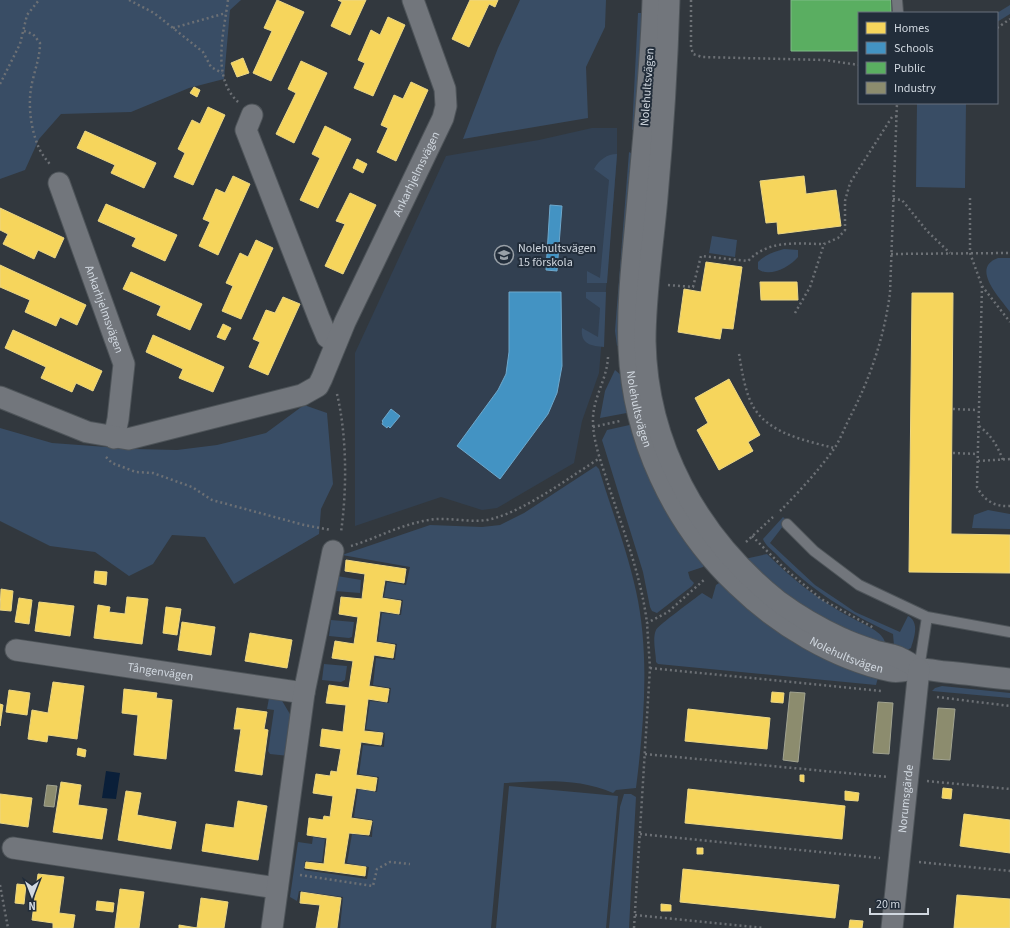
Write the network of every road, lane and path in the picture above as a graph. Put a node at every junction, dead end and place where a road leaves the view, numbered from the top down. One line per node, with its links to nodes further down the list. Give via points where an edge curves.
1 (40, 0): 14 (path, via 27,14)
2 (129, 0): 13 (path, via 154,13)
3 (228, 0): 10 (path)
4 (413, 0): 33 (street, Ankarhjelmsvägen, via 445,89 446,106 443,118)
5 (653, 0): 61 (street, Nolehultsvägen, via 631,284 629,345 633,386 641,425 652,458 667,494 700,545 727,576 757,604 778,621 807,638)
6 (669, 0): 62 (street, Nolehultsvägen, via 661,152 645,340 654,413 665,451 681,487 697,514 732,558 780,602 841,638 898,657)
7 (691, 0): 15 (path, via 693,54 702,57 825,60)
8 (897, 0): 9 (lane)
9 (898, 12)
10 (226, 13): 13 (path); 16 (path)
11 (1010, 19): 12 (path)
12 (998, 27)
13 (173, 28): 16 (path, via 203,52 211,67)
14 (24, 31): 17 (path); 21 (path, via 33,34 40,43 40,57 32,80 30,98 32,132 39,150 50,164)
15 (858, 65)
16 (222, 73): 19 (path, via 231,96)
17 (0, 84)
18 (897, 104): 20 (path)
19 (252, 115): 33 (street, via 246,130 318,318 327,337)
20 (898, 116): 23 (path); 24 (path, via 892,116 850,183 845,201 845,230 838,238)
21 (59, 183): 41 (street, Ankarhjelmsvägen, via 124,364)
22 (970, 198): 26 (path)
23 (893, 199): 25 (path, via 902,200 926,231); 28 (path)
24 (824, 244): 29 (path, via 771,246 758,251 748,261 700,256 693,286); 31 (path, via 810,287)
25 (950, 253): 26 (path); 28 (path)
26 (970, 253): 27 (path); 30 (path)
27 (1010, 253)
28 (891, 254): 42 (path, via 887,317 880,346 862,395)
29 (663, 285)
30 (982, 286): 32 (path); 38 (path)
31 (795, 313)
32 (1010, 322)
33 (336, 343): 35 (street, Ankarhjelmsvägen)
34 (739, 354): 42 (path, via 753,407 764,420 794,437)
35 (322, 378): 41 (street, Ankarhjelmsvägen, via 318,386 302,395 140,437); 51 (path, via 332,384 340,406 344,466)
36 (0, 397): 40 (street, Ankarhjelmsvägen)
37 (954, 409): 38 (path)
38 (978, 410): 39 (path)
39 (978, 426): 44 (path); 47 (path, via 989,433)
40 (87, 432): 41 (street, Ankarhjelmsvägen); 51 (path, via 98,450 112,463 136,472 153,473 192,487 212,500 304,525)
41 (114, 438)
42 (834, 448): 52 (path, via 789,502)
43 (953, 453): 44 (path)
44 (978, 454): 48 (path)
45 (600, 458): 54 (path, via 514,511 493,519 428,520)
46 (1010, 459): 47 (path)
47 (1003, 460): 48 (path)
48 (978, 461): 49 (path, via 977,487 983,498)
49 (1010, 506)
50 (786, 524): 56 (lane, via 814,551 859,585)
51 (341, 532): 54 (path)
52 (752, 536): 53 (path); 57 (path, via 821,600)
53 (742, 545)
54 (333, 551): 65 (street)
55 (705, 578): 60 (path, via 668,612 647,623)
56 (927, 617): 58 (lane); 62 (lane)
57 (877, 629)
58 (1010, 632)
59 (16, 650): 65 (street, Tångenvägen)
60 (650, 668): 64 (path); 68 (path)
61 (884, 669): 62 (street, Nolehultsvägen, via 894,672); 64 (path)
62 (919, 669): 63 (street, Nolehultsvägen); 66 (street, Norumsgärde)
63 (1010, 679)
64 (880, 691): 66 (path)
65 (304, 693): 76 (street)
66 (915, 695): 67 (path); 69 (street, Norumsgärde)
67 (1010, 706)
68 (645, 754): 69 (path); 71 (path)
69 (908, 779): 70 (path); 73 (street, Norumsgärde)
70 (1010, 789)
71 (640, 834): 73 (path); 78 (path)
72 (13, 848): 76 (street)
73 (899, 860): 75 (path); 83 (street, Norumsgärde)
74 (410, 864): 76 (path, via 390,862 377,869 373,886)
75 (1010, 872)
76 (278, 880): 80 (street)
77 (0, 885): 79 (path)
78 (635, 915): 81 (path); 82 (path)
79 (8, 928)
80 (272, 928)
81 (634, 928)
82 (764, 928)
83 (892, 928)

